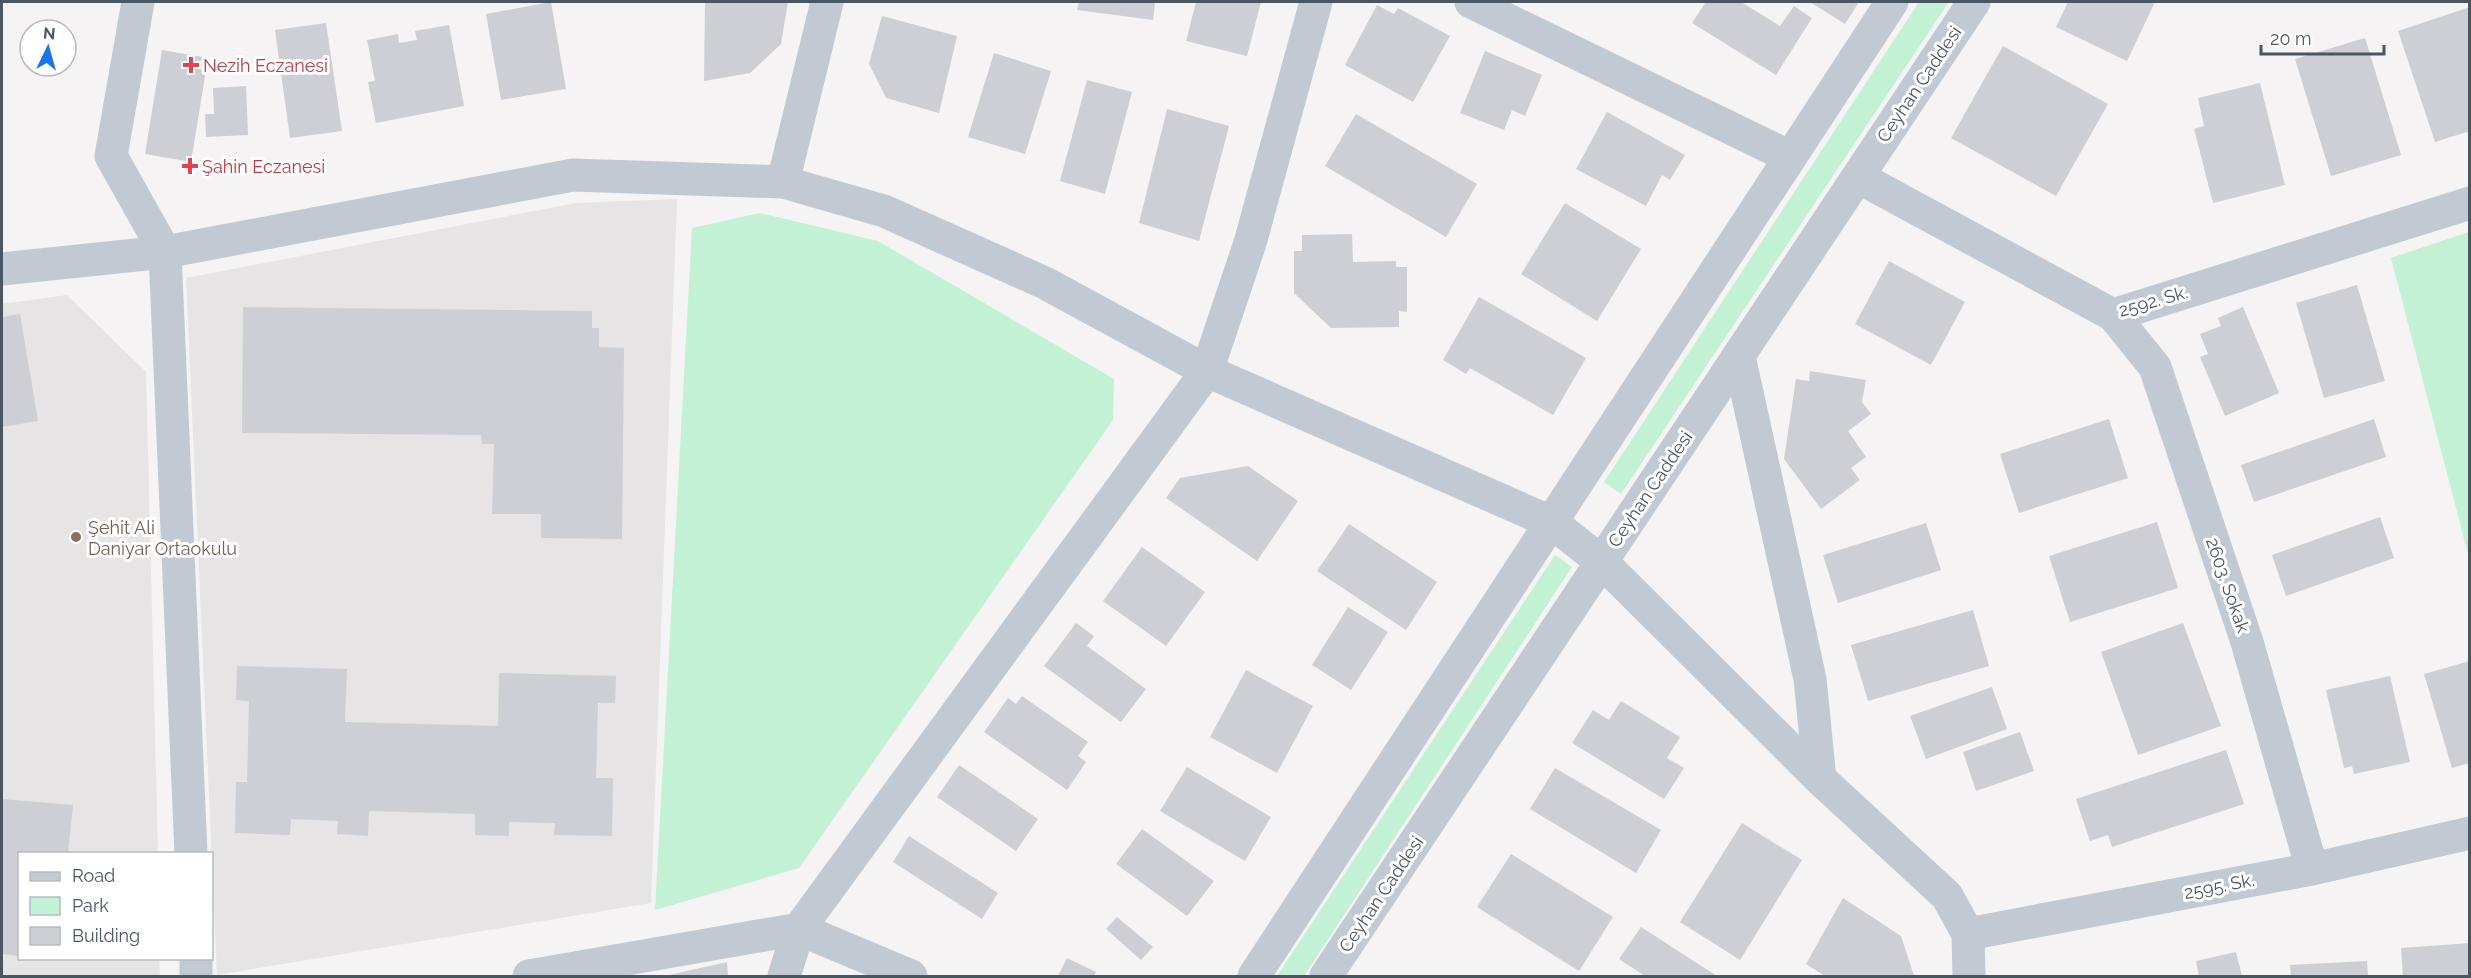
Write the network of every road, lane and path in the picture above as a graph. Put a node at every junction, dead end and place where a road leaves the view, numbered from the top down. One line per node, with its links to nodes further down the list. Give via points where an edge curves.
1 (138, 2): 11 (street, via 111,156)
2 (827, 2): 9 (street)
3 (1316, 2): 15 (street, via 1250,243)
4 (1471, 2): 7 (street)
5 (1892, 2): 7 (street)
6 (1974, 2): 8 (street, Ceyhan Caddesi)
7 (1790, 157): 16 (street)
8 (1858, 177): 13 (street, 2592. Sk.); 14 (street, Ceyhan Caddesi)
9 (783, 182): 11 (street, via 573,175); 15 (street, via 884,211 1023,273)
10 (2469, 203): 13 (street, 2592. Sk.)
11 (165, 252): 12 (street); 20 (street)
12 (2, 269)
13 (2113, 315): 21 (street, 2603. Sokak, via 2155,367 2247,642)
14 (1739, 356): 17 (street, Ceyhan Caddesi); 18 (street, via 1810,679)
15 (1207, 371): 16 (street); 22 (street)
16 (1551, 522): 17 (street); 29 (street)
17 (1602, 562): 18 (street); 30 (street, Ceyhan Caddesi)
18 (1820, 779): 23 (street, via 1947,896)
19 (2469, 833): 21 (street, 2595. Sk.)
20 (191, 852)
21 (2312, 869): 23 (street, 2595. Sk.)
22 (799, 928): 26 (street); 27 (street); 28 (street)
23 (1968, 934): 31 (street)
24 (196, 960): 25 (street)
25 (196, 976)
26 (529, 976)
27 (784, 976)
28 (911, 976)
29 (1254, 976)
30 (1326, 976)
31 (1970, 976)

